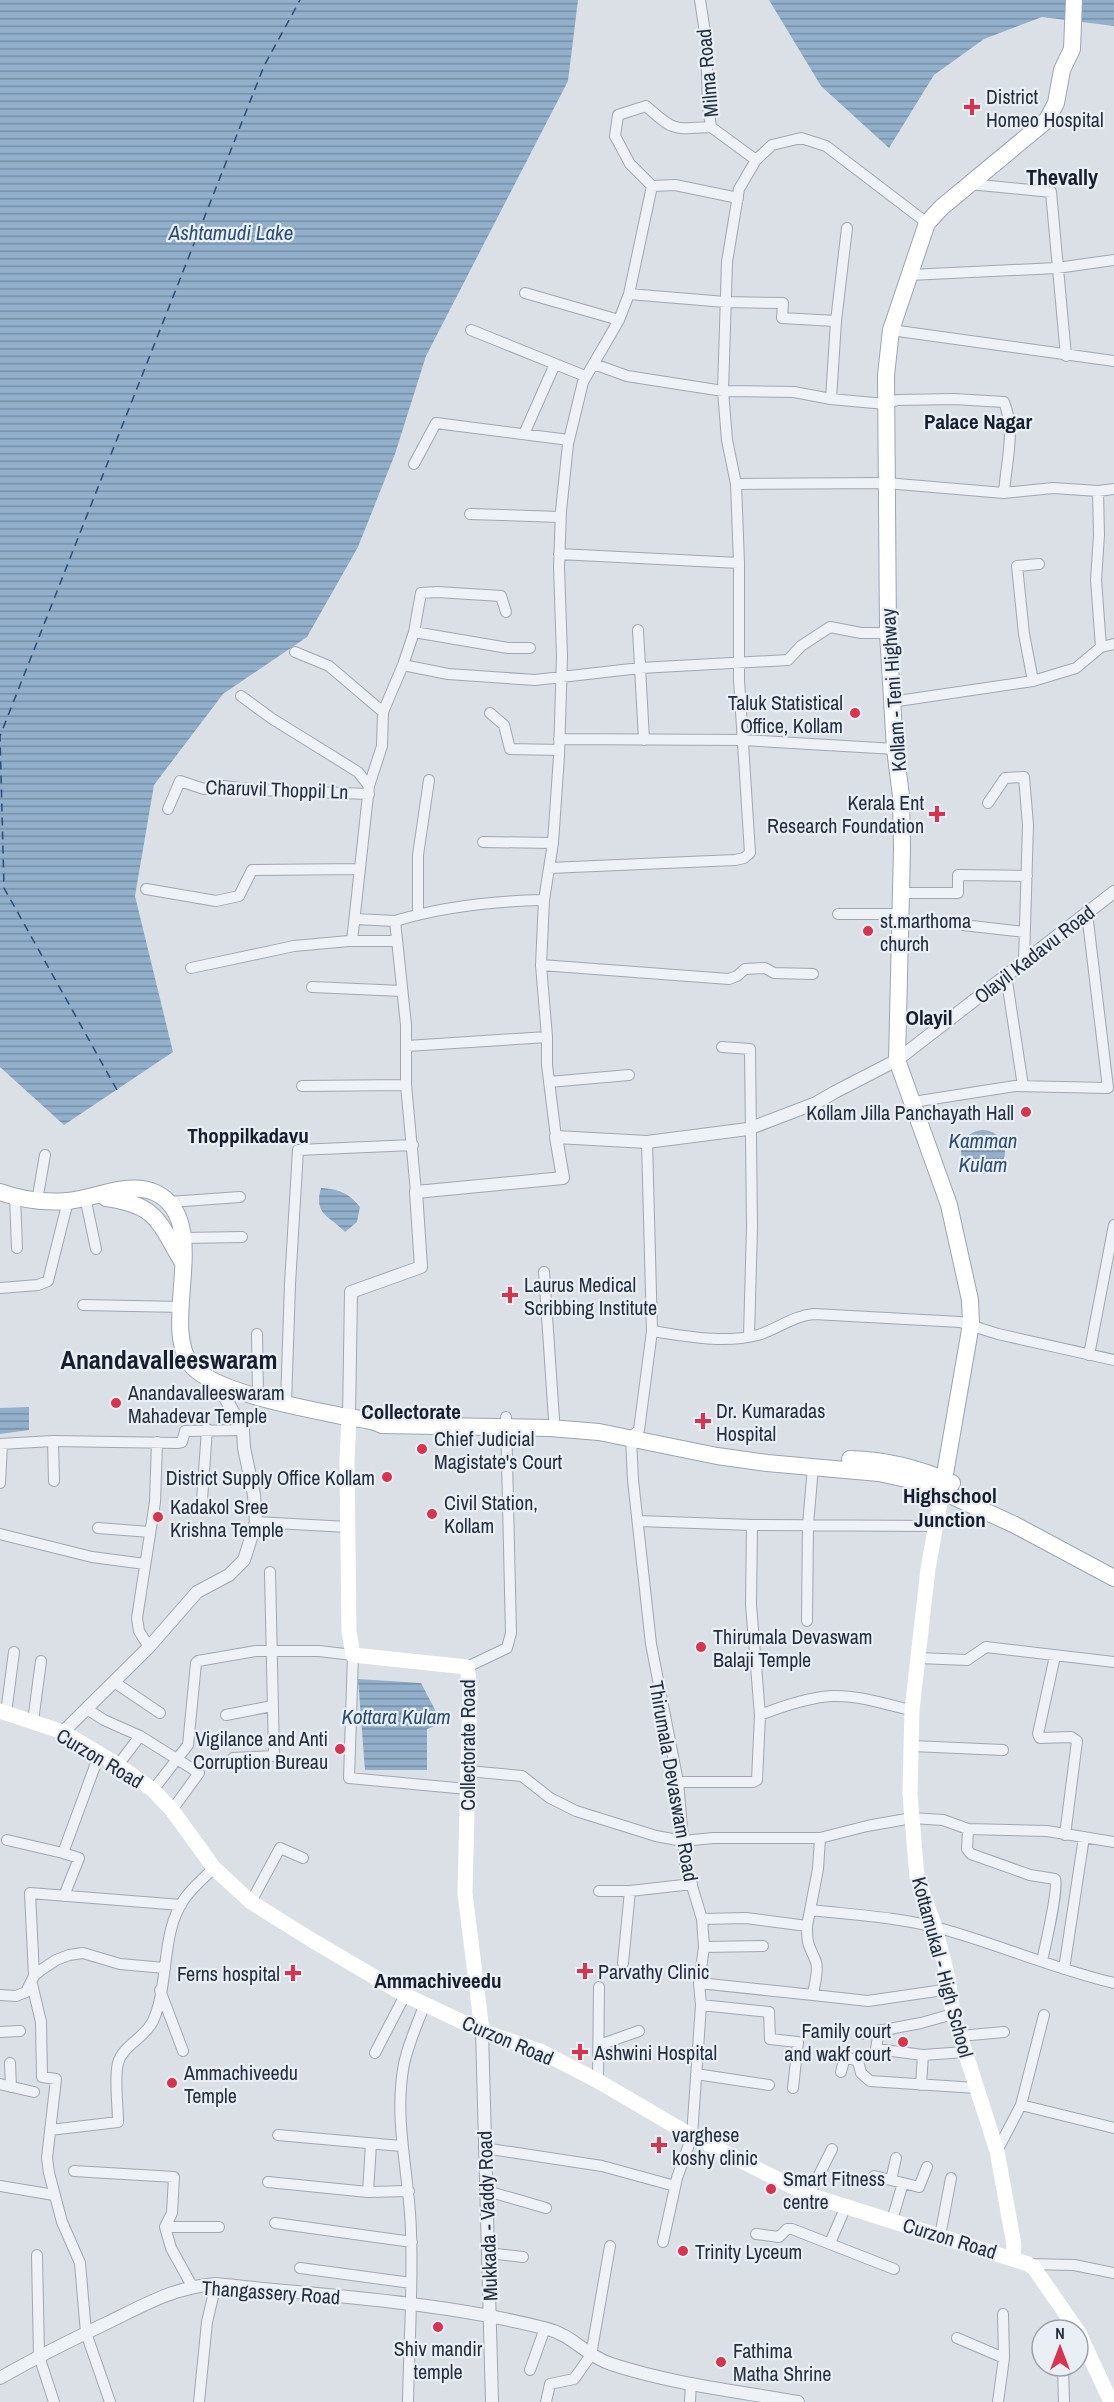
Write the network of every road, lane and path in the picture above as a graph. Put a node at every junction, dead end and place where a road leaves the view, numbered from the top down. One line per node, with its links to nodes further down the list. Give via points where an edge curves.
1 (700, 0): 3 (street, Milma Road)
2 (1074, 0): 5 (main road, Kollam - Teni Highway, via 1072,49 1047,120)
3 (711, 127): 4 (street, Milma Road); 6 (street, via 669,127 646,106 618,115 615,136 630,164)
4 (756, 160): 7 (street); 8 (street, via 772,145 801,138 825,146)
5 (969, 184): 8 (main road, Kollam - Teni Highway); 11 (street, via 1051,192)
6 (652, 186): 7 (street, via 675,185); 14 (street)
7 (738, 198): 15 (street)
8 (927, 223): 12 (main road, Kollam - Teni Highway)
9 (847, 228): 17 (street)
10 (1114, 260): 11 (street)
11 (1057, 268): 12 (street); 20 (street)
12 (910, 275): 19 (main road, Kollam - Teni Highway)
13 (525, 293): 16 (street)
14 (629, 294): 15 (street); 16 (street)
15 (725, 302): 17 (street, via 783,303 782,318); 25 (street)
16 (619, 320): 23 (street)
17 (836, 321): 26 (street)
18 (471, 330): 22 (street)
19 (891, 330): 20 (street); 27 (main road, Kollam - Teni Highway)
20 (1066, 356): 21 (street)
21 (1114, 361)
22 (555, 364): 24 (street); 28 (street)
23 (594, 364): 24 (street); 25 (street, via 627,376)
24 (585, 376): 29 (street)
25 (723, 391): 26 (street, via 794,392); 32 (street)
26 (831, 399): 27 (street)
27 (885, 404): 31 (main road, Kollam - Teni Highway); 35 (street, via 897,400 954,399 1004,402 1010,419)
28 (524, 434): 29 (street); 30 (street, via 436,423)
29 (569, 440): 37 (street)
30 (414, 464)
31 (886, 483): 32 (street); 35 (street); 44 (main road, Kollam - Teni Highway)
32 (736, 484): 39 (street)
33 (1114, 489): 34 (street)
34 (1098, 491): 35 (street, via 1053,488); 45 (street, via 1096,580)
35 (1004, 493)
36 (470, 514): 37 (street)
37 (560, 517): 38 (street)
38 (559, 554): 39 (street); 51 (street)
39 (739, 563): 48 (street)
40 (1039, 564): 52 (street, via 1017,566)
41 (506, 612): 43 (street, via 501,596 421,593)
42 (638, 630): 50 (street)
43 (414, 632): 46 (street, via 508,648); 49 (street)
44 (888, 633): 48 (street, via 830,627 788,660); 54 (main road, Kollam - Teni Highway)
45 (1110, 646): 52 (street, via 1076,668)
46 (530, 648)
47 (295, 652): 55 (street, via 329,666)
48 (740, 664): 50 (street); 58 (street)
49 (404, 665): 51 (street, via 459,675 535,680); 55 (street)
50 (640, 668): 51 (street); 57 (street)
51 (561, 677): 59 (street)
52 (1033, 681): 54 (street)
53 (241, 696): 62 (street, via 358,772)
54 (891, 702): 60 (main road, Kollam - Teni Highway)
55 (383, 712): 62 (street, via 382,746)
56 (490, 713): 59 (street, via 504,725 510,749)
57 (644, 740): 58 (street); 59 (street)
58 (742, 740): 60 (street); 67 (street, via 748,856 735,860)
59 (559, 744): 66 (street)
60 (895, 749): 72 (main road, Kollam - Teni Highway, via 901,796)
61 (429, 780): 75 (street, via 418,855)
62 (369, 790): 64 (street, Charuvil Thoppil Ln, via 257,790 223,786 204,789 180,781); 68 (street)
63 (988, 803): 69 (street, via 1005,778 1024,777)
64 (168, 809)
65 (483, 842): 66 (street)
66 (553, 843): 67 (street)
67 (549, 868): 73 (street)
68 (360, 869): 70 (street, via 252,870 239,896 216,901); 78 (street)
69 (1027, 876): 72 (street, via 958,875 958,893); 81 (street)
70 (146, 889)
71 (1114, 892): 74 (street, Olayil Kadavu Road)
72 (901, 893): 77 (main road, Kollam - Teni Highway)
73 (544, 900): 75 (street, via 498,901); 85 (street)
74 (1087, 913): 84 (street, Olayil Kadavu Road); 99 (street, via 1108,1088)
75 (418, 914): 79 (street)
76 (838, 914): 77 (street)
77 (900, 914): 94 (main road, Kollam - Teni Highway)
78 (355, 919): 79 (street); 82 (street)
79 (395, 921): 83 (street)
80 (963, 925): 81 (street)
81 (1025, 932): 84 (street)
82 (352, 941): 83 (street); 86 (street, via 294,946)
83 (396, 941): 90 (street)
84 (1024, 960): 88 (street, Olayil Kadavu Road)
85 (541, 965): 87 (street, via 729,979 744,969); 91 (street)
86 (191, 968)
87 (813, 974)
88 (1006, 975): 94 (street, Olayil Kadavu Road); 99 (street)
89 (312, 987): 90 (street)
90 (402, 991): 92 (street)
91 (547, 1037): 92 (street); 96 (street)
92 (407, 1046): 97 (street)
93 (722, 1047): 101 (street, via 750,1049)
94 (897, 1060): 100 (main road, Kollam - Teni Highway); 101 (street, Olayil Kadavu Road, via 816,1103)
95 (629, 1075): 96 (street)
96 (549, 1082): 102 (street)
97 (406, 1085): 98 (street); 104 (street)
98 (302, 1086)
99 (1023, 1086): 100 (street)
100 (913, 1102): 123 (main road, Kollam - Teni Highway, via 949,1204 970,1300)
101 (751, 1128): 103 (street, Olayil Kadavu Road); 126 (street)
102 (556, 1137): 103 (street, Olayil Kadavu Road); 106 (street, via 562,1178)
103 (646, 1142): 124 (street, Thirumala Devaswam Road)
104 (413, 1145): 106 (street); 131 (street, via 298,1150)
105 (45, 1155): 110 (street)
106 (416, 1192): 132 (street, via 421,1266 351,1292)
107 (7, 1195): 110 (main road); 116 (street)
108 (88, 1197): 111 (main road); 112 (main road, via 139,1189 153,1191); 117 (street); 118 (main road, via 125,1201 153,1214)
109 (240, 1197): 112 (street)
110 (37, 1201): 111 (main road)
111 (68, 1201): 120 (street, via 48,1281)
112 (169, 1202): 115 (main road)
113 (1114, 1225): 127 (street)
114 (242, 1237): 115 (street)
115 (183, 1238): 118 (main road)
116 (17, 1248)
117 (96, 1249)
118 (183, 1264): 122 (main road)
119 (544, 1272): 133 (street)
120 (0, 1288)
121 (83, 1305): 122 (street)
122 (182, 1307): 129 (main road, via 184,1355 194,1368)
123 (971, 1324): 126 (street, via 814,1314); 127 (street); 144 (main road, Kollam - Teni Highway)
124 (652, 1331): 126 (street, via 702,1338); 137 (street, Thirumala Devaswam Road)
125 (257, 1334): 130 (street)
126 (749, 1336)
127 (1089, 1355): 128 (street)
128 (1114, 1360)
129 (217, 1383): 130 (main road); 136 (street)
130 (258, 1396): 131 (main road)
131 (286, 1403): 132 (main road)
132 (349, 1417): 134 (main road); 151 (main road)
133 (554, 1419): 134 (main road); 137 (main road, via 610,1424)
134 (506, 1422): 137 (main road); 167 (street, via 511,1633 507,1648)
135 (207, 1430): 136 (street); 139 (street, via 185,1431 182,1442); 145 (street)
136 (243, 1430): 147 (street)
137 (635, 1433): 141 (main road, via 717,1456); 144 (main road, via 766,1454 878,1460 907,1467); 146 (street, Thirumala Devaswam Road)
138 (53, 1441): 139 (street); 140 (street); 142 (street)
139 (157, 1442): 153 (street)
140 (1, 1444): 143 (street)
141 (813, 1467): 144 (main road, via 879,1473); 149 (street)
142 (54, 1481)
143 (0, 1483)
144 (943, 1485): 150 (main road, Kottamukal - High School); 156 (main road)
145 (202, 1500)
146 (638, 1521): 148 (street); 186 (street, Thirumala Devaswam Road, via 651,1644)
147 (256, 1522): 151 (street); 159 (street, via 244,1560 229,1575 196,1592)
148 (752, 1525): 149 (street); 174 (street, via 751,1605)
149 (808, 1525): 150 (street); 158 (street)
150 (935, 1526): 164 (main road, Kottamukal - High School)
151 (348, 1527): 162 (main road)
152 (98, 1528): 153 (street)
153 (150, 1532): 155 (street)
154 (0, 1534): 155 (street, via 92,1557)
155 (145, 1564): 159 (street, via 137,1618 139,1631)
156 (1108, 1569)
157 (270, 1572): 160 (street)
158 (807, 1621)
159 (149, 1647): 168 (street)
160 (270, 1651): 162 (street); 169 (street); 183 (street, via 198,1660 188,1745)
161 (14, 1652): 172 (street)
162 (353, 1654): 167 (main road, Collectorate Road); 187 (street, via 349,1778)
163 (1055, 1656): 164 (street, via 986,1647 967,1660); 166 (street); 192 (street, via 1038,1734 1040,1738 1071,1737 1077,1741)
164 (918, 1658): 171 (main road, Kottamukal - High School)
165 (41, 1661): 176 (street)
166 (1114, 1662)
167 (467, 1667): 185 (main road, Collectorate Road)
168 (114, 1682): 170 (street); 173 (street)
169 (272, 1706): 175 (street); 182 (street, via 274,1756)
170 (87, 1709): 177 (street); 178 (street)
171 (912, 1710): 174 (street, via 833,1696); 179 (main road, Kottamukal - High School)
172 (3, 1712): 176 (main road, Curzon Road)
173 (160, 1713)
174 (760, 1714): 186 (street, via 755,1782)
175 (226, 1715)
176 (33, 1721): 177 (main road, Curzon Road)
177 (63, 1732): 181 (main road, Curzon Road)
178 (140, 1736): 183 (street); 184 (street)
179 (912, 1746): 180 (street); 190 (main road, Kottamukal - High School)
180 (1003, 1750)
181 (99, 1755): 184 (main road, Curzon Road); 198 (street)
182 (233, 1758)
183 (177, 1760): 188 (street); 189 (street, via 199,1773)
184 (118, 1764): 188 (main road, Curzon Road)
185 (468, 1771): 187 (main road, Collectorate Road); 196 (street, via 522,1776 550,1798 576,1811)
186 (678, 1782): 196 (street, Thirumala Devaswam Road)
187 (467, 1789): 232 (main road, Collectorate Road, via 465,1893)
188 (153, 1790): 189 (main road, Curzon Road)
189 (172, 1810): 200 (main road, Curzon Road)
190 (912, 1818): 191 (street, via 943,1820); 194 (street); 210 (main road, Kottamukal - High School, via 917,1878)
191 (968, 1829): 192 (street); 213 (street, via 967,1849 971,1854 1055,1880 1058,1886)
192 (1065, 1835): 193 (street)
193 (1084, 1837): 197 (street); 216 (street)
194 (820, 1838): 196 (street); 207 (street)
195 (7, 1840): 198 (street)
196 (683, 1841): 201 (street, Thirumala Devaswam Road)
197 (1114, 1842)
198 (63, 1853): 204 (street, via 78,1858)
199 (303, 1858): 205 (street, via 280,1848)
200 (214, 1868): 205 (main road, Curzon Road); 206 (street)
201 (692, 1884): 203 (street); 208 (street, Thirumala Devaswam Road)
202 (599, 1890): 203 (street)
203 (630, 1891): 214 (street)
204 (64, 1896): 206 (street); 217 (street, via 30,1893)
205 (251, 1902): 224 (main road, Curzon Road)
206 (181, 1905): 215 (street)
207 (811, 1910): 209 (street); 210 (street)
208 (702, 1919): 209 (street, via 746,1918); 212 (street, Thirumala Devaswam Road)
209 (807, 1926): 225 (street, via 807,1942 817,1964)
210 (935, 1927): 213 (street); 221 (main road, Kottamukal - High School)
211 (763, 1946): 212 (street)
212 (704, 1947): 218 (street, Thirumala Devaswam Road)
213 (1042, 1961): 216 (street)
214 (623, 1963)
215 (165, 1968): 217 (street, via 120,1964 83,1953 56,1960); 222 (street)
216 (1064, 1969): 219 (street)
217 (33, 1980): 223 (street, via 21,1995); 255 (street, via 41,2022 42,2077 56,2079)
218 (699, 1983): 225 (street); 227 (street, Thirumala Devaswam Road)
219 (1114, 1983)
220 (599, 1987): 238 (street)
221 (950, 1989): 225 (street, via 868,2001); 228 (main road, Kottamukal - High School)
222 (160, 1990): 239 (street); 255 (street, via 153,2022 117,2065 118,2122)
223 (0, 1995)
224 (405, 1995): 226 (main road, Curzon Road); 241 (street)
225 (813, 1995)
226 (425, 2003): 232 (main road, Curzon Road); 259 (street, via 404,2064)
227 (701, 2005): 245 (street, Thirumala Devaswam Road); 250 (street, via 769,2012 770,2039 798,2042)
228 (953, 2014): 230 (street); 237 (main road, Kottamukal - High School)
229 (1044, 2015): 253 (street)
230 (879, 2030): 236 (street); 242 (street, via 876,2049)
231 (20, 2031): 234 (street)
232 (482, 2031): 246 (main road, Curzon Road, via 540,2051); 260 (street, Mukkada - Vaddy Road)
233 (639, 2031): 238 (street)
234 (0, 2032)
235 (1004, 2032): 237 (street)
236 (863, 2034)
237 (960, 2036): 240 (main road, Kottamukal - High School)
238 (599, 2045): 246 (street)
239 (183, 2051)
240 (965, 2052): 242 (street); 251 (main road, Kottamukal - High School)
241 (375, 2054)
242 (923, 2055): 249 (street)
243 (10, 2063): 247 (street)
244 (841, 2072): 249 (street, via 845,2057 858,2061 861,2073 870,2080)
245 (696, 2074): 248 (street); 257 (street, Thirumala Devaswam Road)
246 (598, 2081): 257 (main road, Curzon Road)
247 (6, 2085): 252 (street)
248 (769, 2085)
249 (921, 2085): 251 (street)
250 (793, 2088)
251 (976, 2088): 262 (main road, Kottamukal - High School)
252 (34, 2092)
253 (1021, 2105): 254 (street); 262 (street)
254 (1114, 2128)
255 (50, 2130): 276 (street, via 47,2158)
256 (278, 2135): 258 (street)
257 (692, 2136): 272 (street, Thirumala Devaswam Road); 277 (main road, Curzon Road)
258 (371, 2144): 259 (street); 275 (street)
259 (401, 2146): 273 (street)
260 (484, 2148): 272 (street, via 602,2166); 274 (street, Mukkada - Vaddy Road)
261 (832, 2149): 277 (street)
262 (997, 2151): 293 (main road, Kottamukal - High School)
263 (896, 2158): 268 (street)
264 (927, 2167): 270 (street, via 919,2187)
265 (74, 2171): 282 (street, via 174,2177 172,2213)
266 (874, 2176): 268 (street)
267 (951, 2178): 285 (street)
268 (891, 2180): 270 (street)
269 (268, 2182): 275 (street)
270 (903, 2183): 280 (street)
271 (0, 2186): 276 (street)
272 (675, 2186): 287 (street, Thirumala Devaswam Road)
273 (409, 2191): 275 (street); 286 (street)
274 (487, 2191): 279 (street); 290 (street, Mukkada - Vaddy Road)
275 (368, 2192)
276 (54, 2194): 306 (street, via 80,2263)
277 (809, 2195): 278 (main road, Curzon Road)
278 (846, 2206): 280 (main road, Curzon Road); 288 (street)
279 (546, 2208)
280 (892, 2220): 285 (main road, Curzon Road)
281 (275, 2223): 286 (street)
282 (165, 2227): 283 (street); 300 (street, via 171,2248)
283 (219, 2227)
284 (756, 2234): 288 (street, via 779,2237 792,2229)
285 (940, 2236): 293 (main road, Curzon Road)
286 (412, 2242): 298 (street)
287 (663, 2242)
288 (830, 2243): 296 (street)
289 (610, 2246): 308 (street)
290 (488, 2253): 292 (street); 303 (street, Mukkada - Vaddy Road)
291 (37, 2255): 310 (street)
292 (523, 2257)
293 (1013, 2258): 294 (main road, Curzon Road)
294 (1028, 2264): 297 (street, via 1074,2265); 304 (main road, Curzon Road)
295 (300, 2268): 298 (street)
296 (894, 2269)
297 (1114, 2272)
298 (411, 2283): 301 (street)
299 (216, 2284): 300 (street, Thangassery Road); 301 (street, Thangassery Road); 319 (street, via 207,2322)
300 (192, 2286): 306 (street, Thangassery Road)
301 (410, 2304): 303 (street, Thangassery Road); 320 (street)
302 (1003, 2314): 311 (street)
303 (490, 2316): 305 (street, Thangassery Road); 321 (street, Mukkada - Vaddy Road)
304 (1067, 2318)
305 (545, 2328): 308 (street, Thangassery Road, via 577,2341); 312 (street)
306 (86, 2333): 310 (street, Thangassery Road); 318 (street)
307 (957, 2338): 311 (street)
308 (591, 2355): 315 (street, Thangassery Road, via 642,2373); 322 (street, via 574,2379 550,2384)
309 (1090, 2355): 316 (main road, Curzon Road)
310 (39, 2356): 313 (street, Thangassery Road); 317 (street)
311 (1004, 2358): 325 (street)
312 (530, 2370)
313 (0, 2378)
314 (1063, 2378): 326 (street)
315 (691, 2383): 323 (street); 324 (street, Thangassery Road)
316 (1109, 2387): 327 (main road, Curzon Road)
317 (54, 2402)
318 (110, 2402)
319 (198, 2402)
320 (408, 2402)
321 (492, 2402)
322 (546, 2402)
323 (690, 2402)
324 (798, 2402)
325 (998, 2402)
326 (1064, 2402)
327 (1111, 2402)

